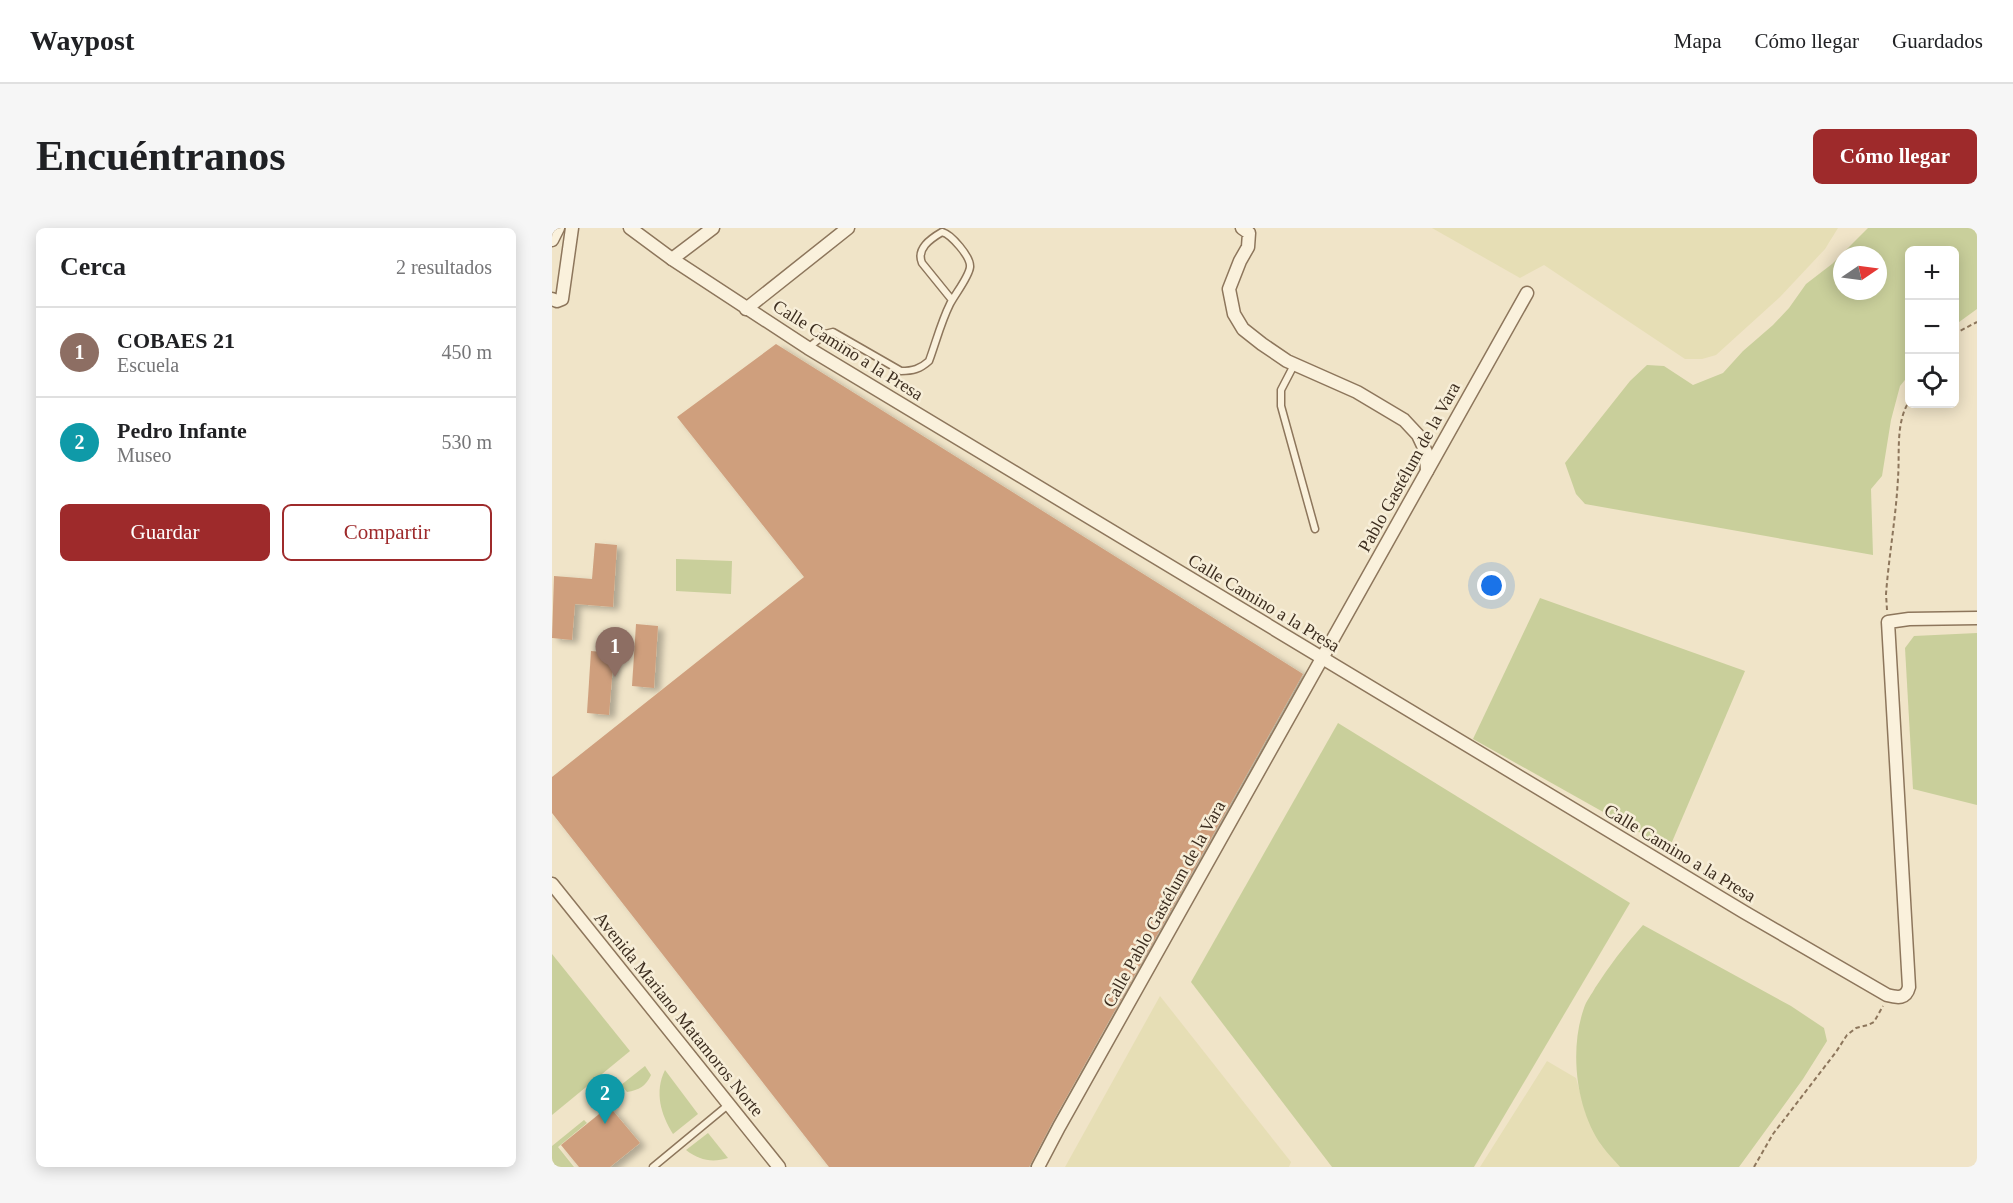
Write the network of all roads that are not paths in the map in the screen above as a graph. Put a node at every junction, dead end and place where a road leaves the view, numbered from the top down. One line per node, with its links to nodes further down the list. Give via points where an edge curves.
1 (558, 228): 7 (street)
2 (572, 228): 10 (street, via 562,299)
3 (630, 228): 8 (street, Calle Camino a la Presa)
4 (713, 228): 8 (street)
5 (848, 228): 12 (street)
6 (1242, 228): 14 (street, via 1250,238 1229,289 1234,314 1243,329)
7 (552, 240)
8 (672, 259): 12 (street, Calle Camino a la Presa)
9 (1527, 293): 15 (street, Pablo Gastélum de la Vara)
10 (552, 299)
11 (952, 300): 11 (lane, via 919,257 921,249 942,232 949,235 970,264); 13 (lane, via 929,361 912,371 902,371 833,332)
12 (746, 309): 13 (street, Calle Camino a la Presa)
13 (808, 348): 18 (street, Calle Camino a la Presa)
14 (1294, 365): 15 (street, via 1357,392 1404,420 1418,435 1426,452); 16 (lane, via 1281,390 1281,406)
15 (1427, 472): 18 (street, Pablo Gastélum de la Vara)
16 (1315, 529)
17 (1977, 618): 18 (street, Calle Camino a la Presa, via 1888,622 1909,987 1903,997 1897,998 1744,912)
18 (1323, 660): 23 (street, Calle Pablo Gastélum de la Vara)
19 (552, 884): 20 (street, Avenida Mariano Matamoros Norte)
20 (728, 1105): 21 (lane); 22 (street, Avenida Mariano Matamoros Norte)
21 (653, 1167)
22 (779, 1167)
23 (1038, 1167)

